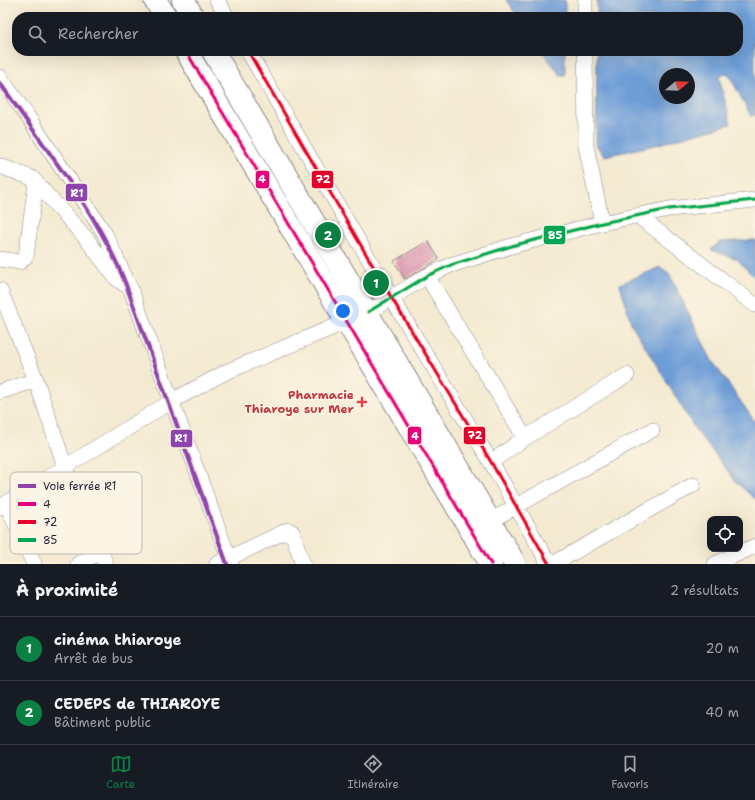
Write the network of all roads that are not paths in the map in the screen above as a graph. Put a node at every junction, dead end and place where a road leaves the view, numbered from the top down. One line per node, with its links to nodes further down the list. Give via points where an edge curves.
1 (155, 0): 5 (highway)
2 (183, 0): 6 (highway)
3 (217, 0): 7 (street)
4 (585, 0): 8 (street)
5 (163, 12)
6 (190, 12)
7 (224, 12)
8 (585, 12)
9 (189, 56): 27 (highway)
10 (216, 56): 25 (highway)
11 (251, 56): 23 (street)
12 (585, 56): 18 (street, via 586,146)
13 (0, 77): 22 (street, via 105,234)
14 (0, 166): 15 (street, via 32,178)
15 (36, 183): 19 (street, via 26,256 20,262); 22 (street, via 85,237 116,278)
16 (755, 200): 17 (street, via 681,207)
17 (638, 216): 18 (street); 24 (street)
18 (602, 223): 20 (street, via 515,244 451,265)
19 (0, 259)
20 (427, 276): 23 (street); 33 (street)
21 (0, 290): 26 (street)
22 (131, 290): 31 (street)
23 (390, 298): 25 (street); 34 (street)
24 (755, 305)
25 (368, 312): 42 (highway)
26 (6, 315): 29 (street)
27 (348, 321): 31 (street, via 226,372); 50 (highway)
28 (627, 375): 33 (street)
29 (36, 380): 30 (street); 35 (street)
30 (0, 392)
31 (172, 401): 35 (street); 46 (street)
32 (652, 430): 40 (street)
33 (525, 438): 34 (street)
34 (491, 462): 40 (street)
35 (65, 466): 36 (street); 37 (street)
36 (55, 472)
37 (67, 472)
38 (693, 485): 53 (street)
39 (3, 505): 41 (street)
40 (516, 505): 42 (street); 52 (street)
41 (10, 518)
42 (490, 521): 51 (highway)
43 (755, 546): 54 (street)
44 (29, 554): 47 (street)
45 (103, 558): 48 (street)
46 (226, 562): 49 (street, via 288,530 292,532)
47 (34, 564)
48 (78, 564)
49 (303, 564)
50 (491, 564)
51 (515, 564)
52 (549, 564)
53 (553, 564)
54 (715, 564)

